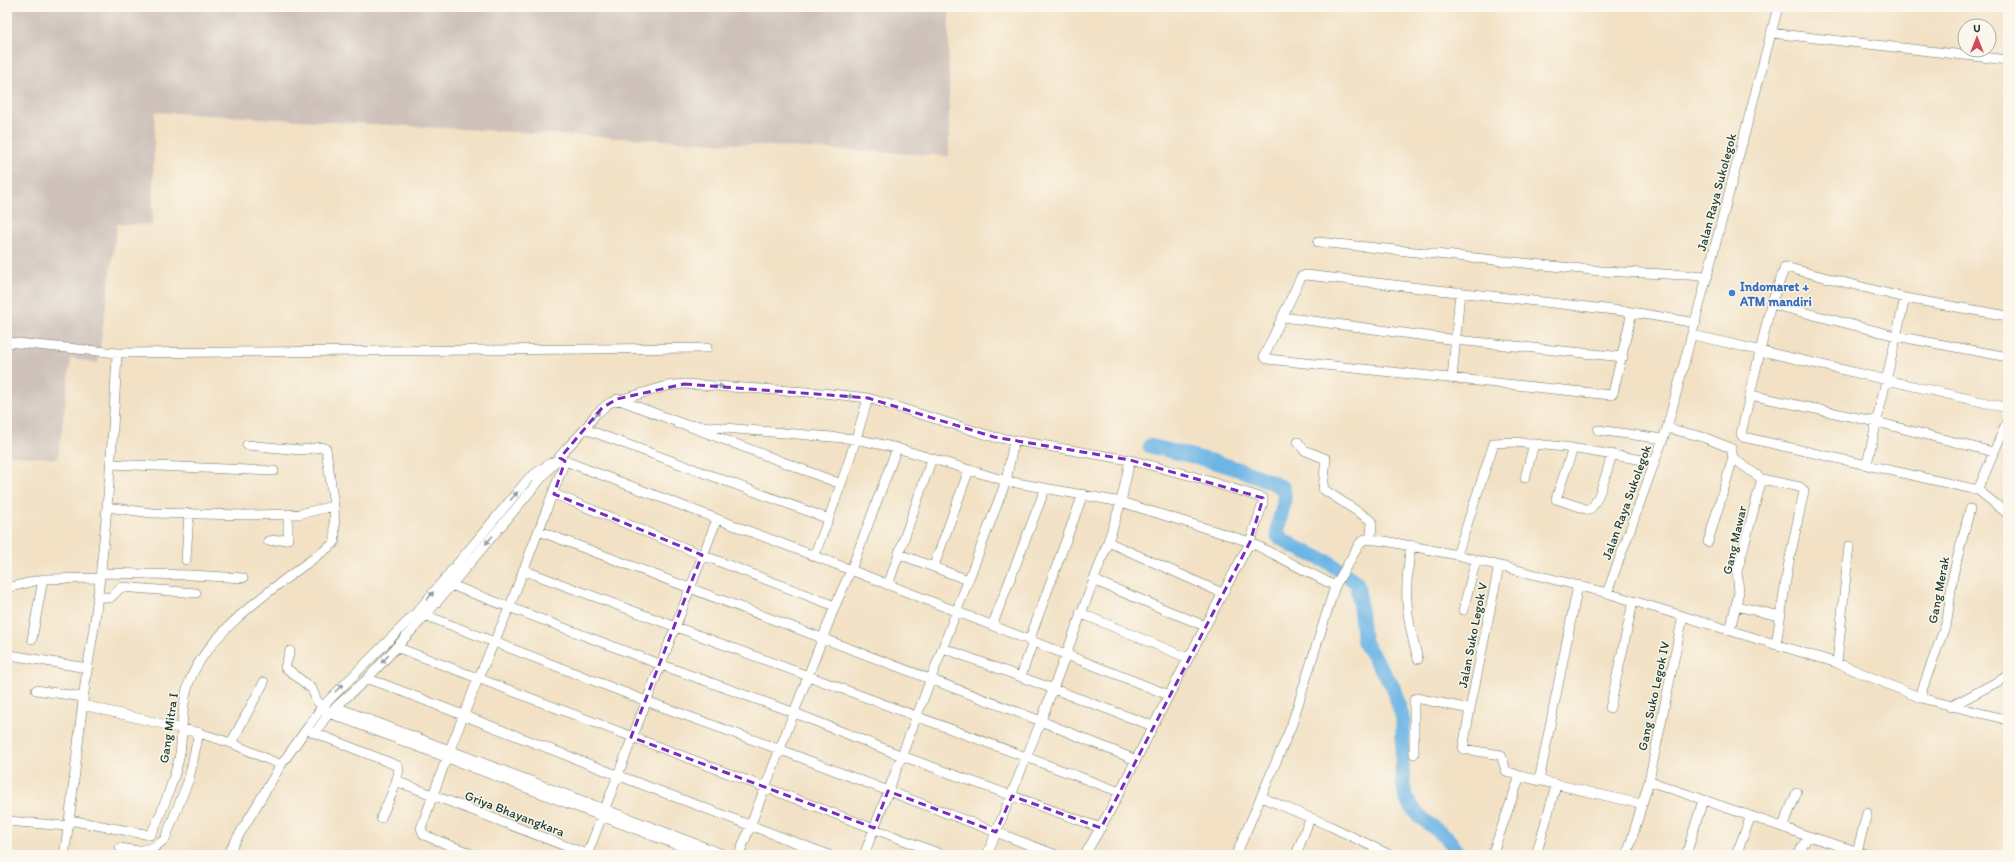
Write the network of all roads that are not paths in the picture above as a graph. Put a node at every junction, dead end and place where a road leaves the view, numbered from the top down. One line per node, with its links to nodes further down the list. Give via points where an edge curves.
1 (1778, 7): 2 (street, Jalan Raya Sukolegok)
2 (1771, 33): 3 (street); 5 (street, Jalan Raya Sukolegok)
3 (2008, 60)
4 (1318, 242): 5 (street, via 1601,270)
5 (1708, 276): 12 (street, Jalan Raya Sukolegok)
6 (1460, 292): 9 (street); 11 (street, via 1306,275 1301,277); 15 (street)
7 (1905, 298): 8 (street, via 1786,267 1783,269); 10 (street); 14 (street)
8 (1771, 304): 14 (street); 18 (street)
9 (1632, 312): 12 (street); 20 (street)
10 (2008, 316)
11 (1283, 317): 15 (street); 22 (street, via 1264,356 1267,359)
12 (1696, 323): 13 (street, Jalan Raya Sukolegok)
13 (1693, 335): 18 (street); 31 (street, Jalan Raya Sukolegok)
14 (1896, 336): 21 (street); 23 (street)
15 (1456, 340): 20 (street); 22 (street)
16 (7, 342): 19 (street)
17 (707, 348): 19 (street)
18 (1759, 351): 23 (street); 24 (street)
19 (117, 353): 49 (street)
20 (1623, 357): 22 (street, via 1611,395)
21 (2008, 357)
22 (1452, 379)
23 (1886, 381): 27 (street); 29 (street)
24 (1750, 395): 29 (street); 50 (street, via 1741,434 1744,437)
25 (868, 398): 26 (street, one-way to 25, via 684,384); 34 (street); 36 (street)
26 (618, 399): 30 (street); 32 (street, one-way to 26, via 602,408)
27 (2008, 408)
28 (2008, 419): 42 (street)
29 (1877, 422): 42 (street); 50 (street)
30 (678, 424): 34 (street); 56 (street)
31 (1667, 428): 35 (street, Jalan Raya Sukolegok); 46 (street, via 1723,444 1731,448)
32 (585, 430): 44 (street); 69 (street)
33 (1598, 430): 35 (street)
34 (856, 439): 40 (street); 56 (street)
35 (1663, 439): 48 (street, Jalan Raya Sukolegok)
36 (1014, 441): 47 (street); 55 (street)
37 (1298, 442): 71 (street, via 1304,450 1326,459 1323,489 1372,521)
38 (1534, 444): 41 (street); 53 (street); 80 (street, via 1497,442 1492,445)
39 (247, 445): 62 (street, via 301,450 323,447 327,452)
40 (897, 448): 45 (street); 87 (street)
41 (1574, 448): 43 (street); 43 (street, via 1556,499 1589,510 1599,492)
42 (1993, 452): 58 (street)
43 (1612, 454): 48 (street)
44 (562, 458): 59 (street); 68 (street); 93 (street, one-way to 93); 110 (street, one-way to 44, via 529,478)
45 (932, 458): 51 (street); 78 (street)
46 (1733, 458): 54 (street); 75 (street)
47 (1130, 460): 61 (street); 74 (street, via 1263,498)
48 (1654, 462): 101 (street, Jalan Raya Sukolegok)
49 (110, 464): 52 (street); 63 (street)
50 (1867, 464): 58 (street)
51 (970, 470): 55 (street); 84 (street)
52 (274, 471)
53 (1525, 478)
54 (1762, 479): 106 (street, Gang Mawar, via 1737,572 1739,592); 112 (street, via 1800,487 1805,494)
55 (1006, 481): 57 (street); 91 (street)
56 (841, 484): 69 (street)
57 (1045, 489): 60 (street); 113 (street)
58 (1978, 490): 67 (street)
59 (554, 494): 70 (street); 79 (street)
60 (1083, 494): 61 (street); 119 (street)
61 (1121, 502): 73 (street); 74 (street)
62 (334, 506): 66 (street); 156 (street, Gang Mitra I, via 333,544 240,615 201,659 187,689)
63 (107, 507): 65 (street, via 152,513); 88 (street)
64 (1970, 508): 142 (street, Gang Merak, via 1953,575 1947,621)
65 (189, 513): 66 (street); 82 (street)
66 (288, 514): 72 (street, via 288,539)
67 (2008, 514)
68 (717, 519): 79 (street); 81 (street)
69 (829, 519): 81 (street)
70 (539, 531): 86 (street); 98 (street)
71 (1371, 539): 76 (street); 96 (street, via 1365,539 1360,544)
72 (268, 541)
73 (1108, 542): 92 (street); 100 (street)
74 (1250, 542): 96 (street); 100 (street)
75 (1708, 542)
76 (1411, 545): 80 (street); 128 (street, via 1405,594 1411,635)
77 (1849, 546): 129 (street)
78 (899, 554): 84 (street); 94 (street)
79 (702, 555): 98 (street); 105 (street)
80 (1457, 555): 83 (street)
81 (814, 556): 87 (street)
82 (186, 560)
83 (1476, 560): 85 (street); 107 (street)
84 (934, 566): 91 (street)
85 (1499, 566): 95 (street); 148 (street, Jalan Suko Legok V)
86 (523, 570): 104 (street); 115 (street)
87 (851, 570): 94 (street); 105 (street)
88 (100, 576): 89 (street, via 191,575); 90 (street); 102 (street)
89 (244, 578)
90 (43, 579): 97 (street); 117 (street)
91 (968, 580): 108 (street)
92 (1093, 580): 109 (street); 114 (street)
93 (451, 585): 104 (street); 110 (street)
94 (888, 585): 108 (street)
95 (1578, 585): 101 (street); 172 (street)
96 (1335, 586): 181 (street, via 1291,727)
97 (7, 588)
98 (689, 589): 115 (street); 118 (street)
99 (196, 593): 102 (street, via 121,587 110,598)
100 (1222, 593): 114 (street)
101 (1607, 593): 103 (street)
102 (97, 596): 131 (street)
103 (1633, 602): 111 (street); 147 (street)
104 (510, 606): 120 (street); 130 (street)
105 (836, 606): 118 (street)
106 (1736, 606): 112 (street); 116 (street, Gang Mawar)
107 (1464, 610)
108 (957, 612): 113 (street); 123 (street)
109 (1080, 613): 126 (street); 127 (street)
110 (421, 614): 120 (street); 122 (street); 145 (street, one-way to 110)
111 (1683, 616): 116 (street); 173 (street, Gang Suko Legok IV)
112 (1780, 616): 121 (street)
113 (992, 626): 119 (street)
114 (1205, 626): 127 (street)
115 (674, 627): 130 (street); 132 (street)
116 (1730, 630): 121 (street)
117 (32, 639)
118 (824, 639): 132 (street); 137 (street)
119 (1031, 642): 126 (street); 133 (street)
120 (495, 643): 136 (street); 144 (street)
121 (1776, 645): 129 (street)
122 (396, 647): 135 (street, one-way to 135); 136 (street)
123 (943, 648): 133 (street); 137 (street)
124 (290, 651): 145 (street, via 285,666 312,689)
125 (10, 655): 131 (street)
126 (1065, 655): 139 (street); 141 (street)
127 (1188, 658): 141 (street)
128 (1418, 659)
129 (1837, 663): 142 (street)
130 (660, 664): 144 (street); 150 (street)
131 (87, 668): 143 (street)
132 (808, 676): 150 (street); 152 (street)
133 (1021, 676): 139 (street)
134 (2008, 676): 146 (street)
135 (367, 679): 149 (street); 151 (street)
136 (478, 679): 151 (street); 160 (street)
137 (931, 680): 152 (street); 154 (street)
138 (264, 682): 161 (street)
139 (1053, 689): 154 (street); 155 (street)
140 (36, 690): 143 (street)
141 (1169, 695): 155 (street)
142 (1921, 698): 146 (street)
143 (83, 701): 156 (street); 190 (street)
144 (646, 701): 160 (street); 162 (street)
145 (322, 707): 149 (street); 157 (street)
146 (1950, 707): 153 (street)
147 (1610, 708)
148 (1470, 709): 164 (street, via 1416,698); 170 (street, Jalan Suko Legok V, via 1463,749 1501,755 1506,772)
149 (333, 710): 159 (street); 163 (street)
150 (795, 713): 162 (street); 165 (street)
151 (463, 716): 163 (street); 169 (street)
152 (918, 717): 165 (street); 166 (street)
153 (2008, 720)
154 (1041, 721): 166 (street); 167 (street)
155 (1153, 726): 167 (street)
156 (182, 728): 158 (street); 190 (street, Gang Mitra I, via 175,771 150,835)
157 (306, 729): 159 (street); 168 (street)
158 (197, 732): 161 (street); 197 (street, via 189,779 165,839 155,847 138,850)
159 (315, 734): 171 (street, via 396,764 399,769)
160 (631, 737): 169 (street); 175 (street)
161 (231, 742): 168 (street)
162 (781, 750): 175 (street); 176 (street)
163 (448, 753): 179 (street); 185 (street)
164 (1414, 754)
165 (902, 756): 176 (street); 180 (street)
166 (1026, 758): 177 (street); 180 (street)
167 (1136, 760): 177 (street)
168 (281, 765): 200 (street)
169 (617, 775): 185 (street); 191 (street)
170 (1520, 776): 172 (street); 215 (street)
171 (396, 781): 179 (street, Griya Bhayangkara); 187 (street)
172 (1539, 781): 174 (street)
173 (1649, 781): 182 (street); 183 (street, Gang Suko Legok IV)
174 (1556, 786): 183 (street); 216 (street)
175 (764, 788): 191 (street); 193 (street)
176 (888, 791): 193 (street); 195 (street)
177 (1120, 792): 194 (street)
178 (1797, 792): 192 (street)
179 (432, 796): 201 (street, via 421,828 423,834); 202 (street, Griya Bhayangkara)
180 (1012, 796): 194 (street); 195 (street)
181 (1261, 797): 188 (street); 212 (street)
182 (1703, 800): 186 (street); 218 (street)
183 (1641, 804): 217 (street, Gang Suko Legok IV)
184 (1867, 812): 198 (street)
185 (603, 814): 202 (street); 203 (street); 204 (street)
186 (1751, 816): 192 (street); 219 (street)
187 (381, 818)
188 (1310, 818): 213 (street); 214 (street)
189 (7, 821): 190 (street)
190 (68, 823): 199 (street)
191 (750, 825): 205 (street); 206 (street)
192 (1783, 826): 196 (street)
193 (874, 828): 207 (street); 208 (street)
194 (1101, 828): 211 (street)
195 (996, 832): 209 (street); 210 (street)
196 (1808, 836): 198 (street); 220 (street)
197 (120, 848)
198 (1857, 852): 221 (street)
199 (64, 855)
200 (227, 855)
201 (474, 855)
202 (588, 855)
203 (704, 855)
204 (725, 855)
205 (739, 855)
206 (829, 855)
207 (864, 855)
208 (943, 855)
209 (987, 855)
210 (1056, 855)
211 (1085, 855)
212 (1236, 855)
213 (1296, 855)
214 (1390, 855)
215 (1492, 855)
216 (1536, 855)
217 (1627, 855)
218 (1686, 855)
219 (1736, 855)
220 (1798, 855)
221 (1868, 855)

